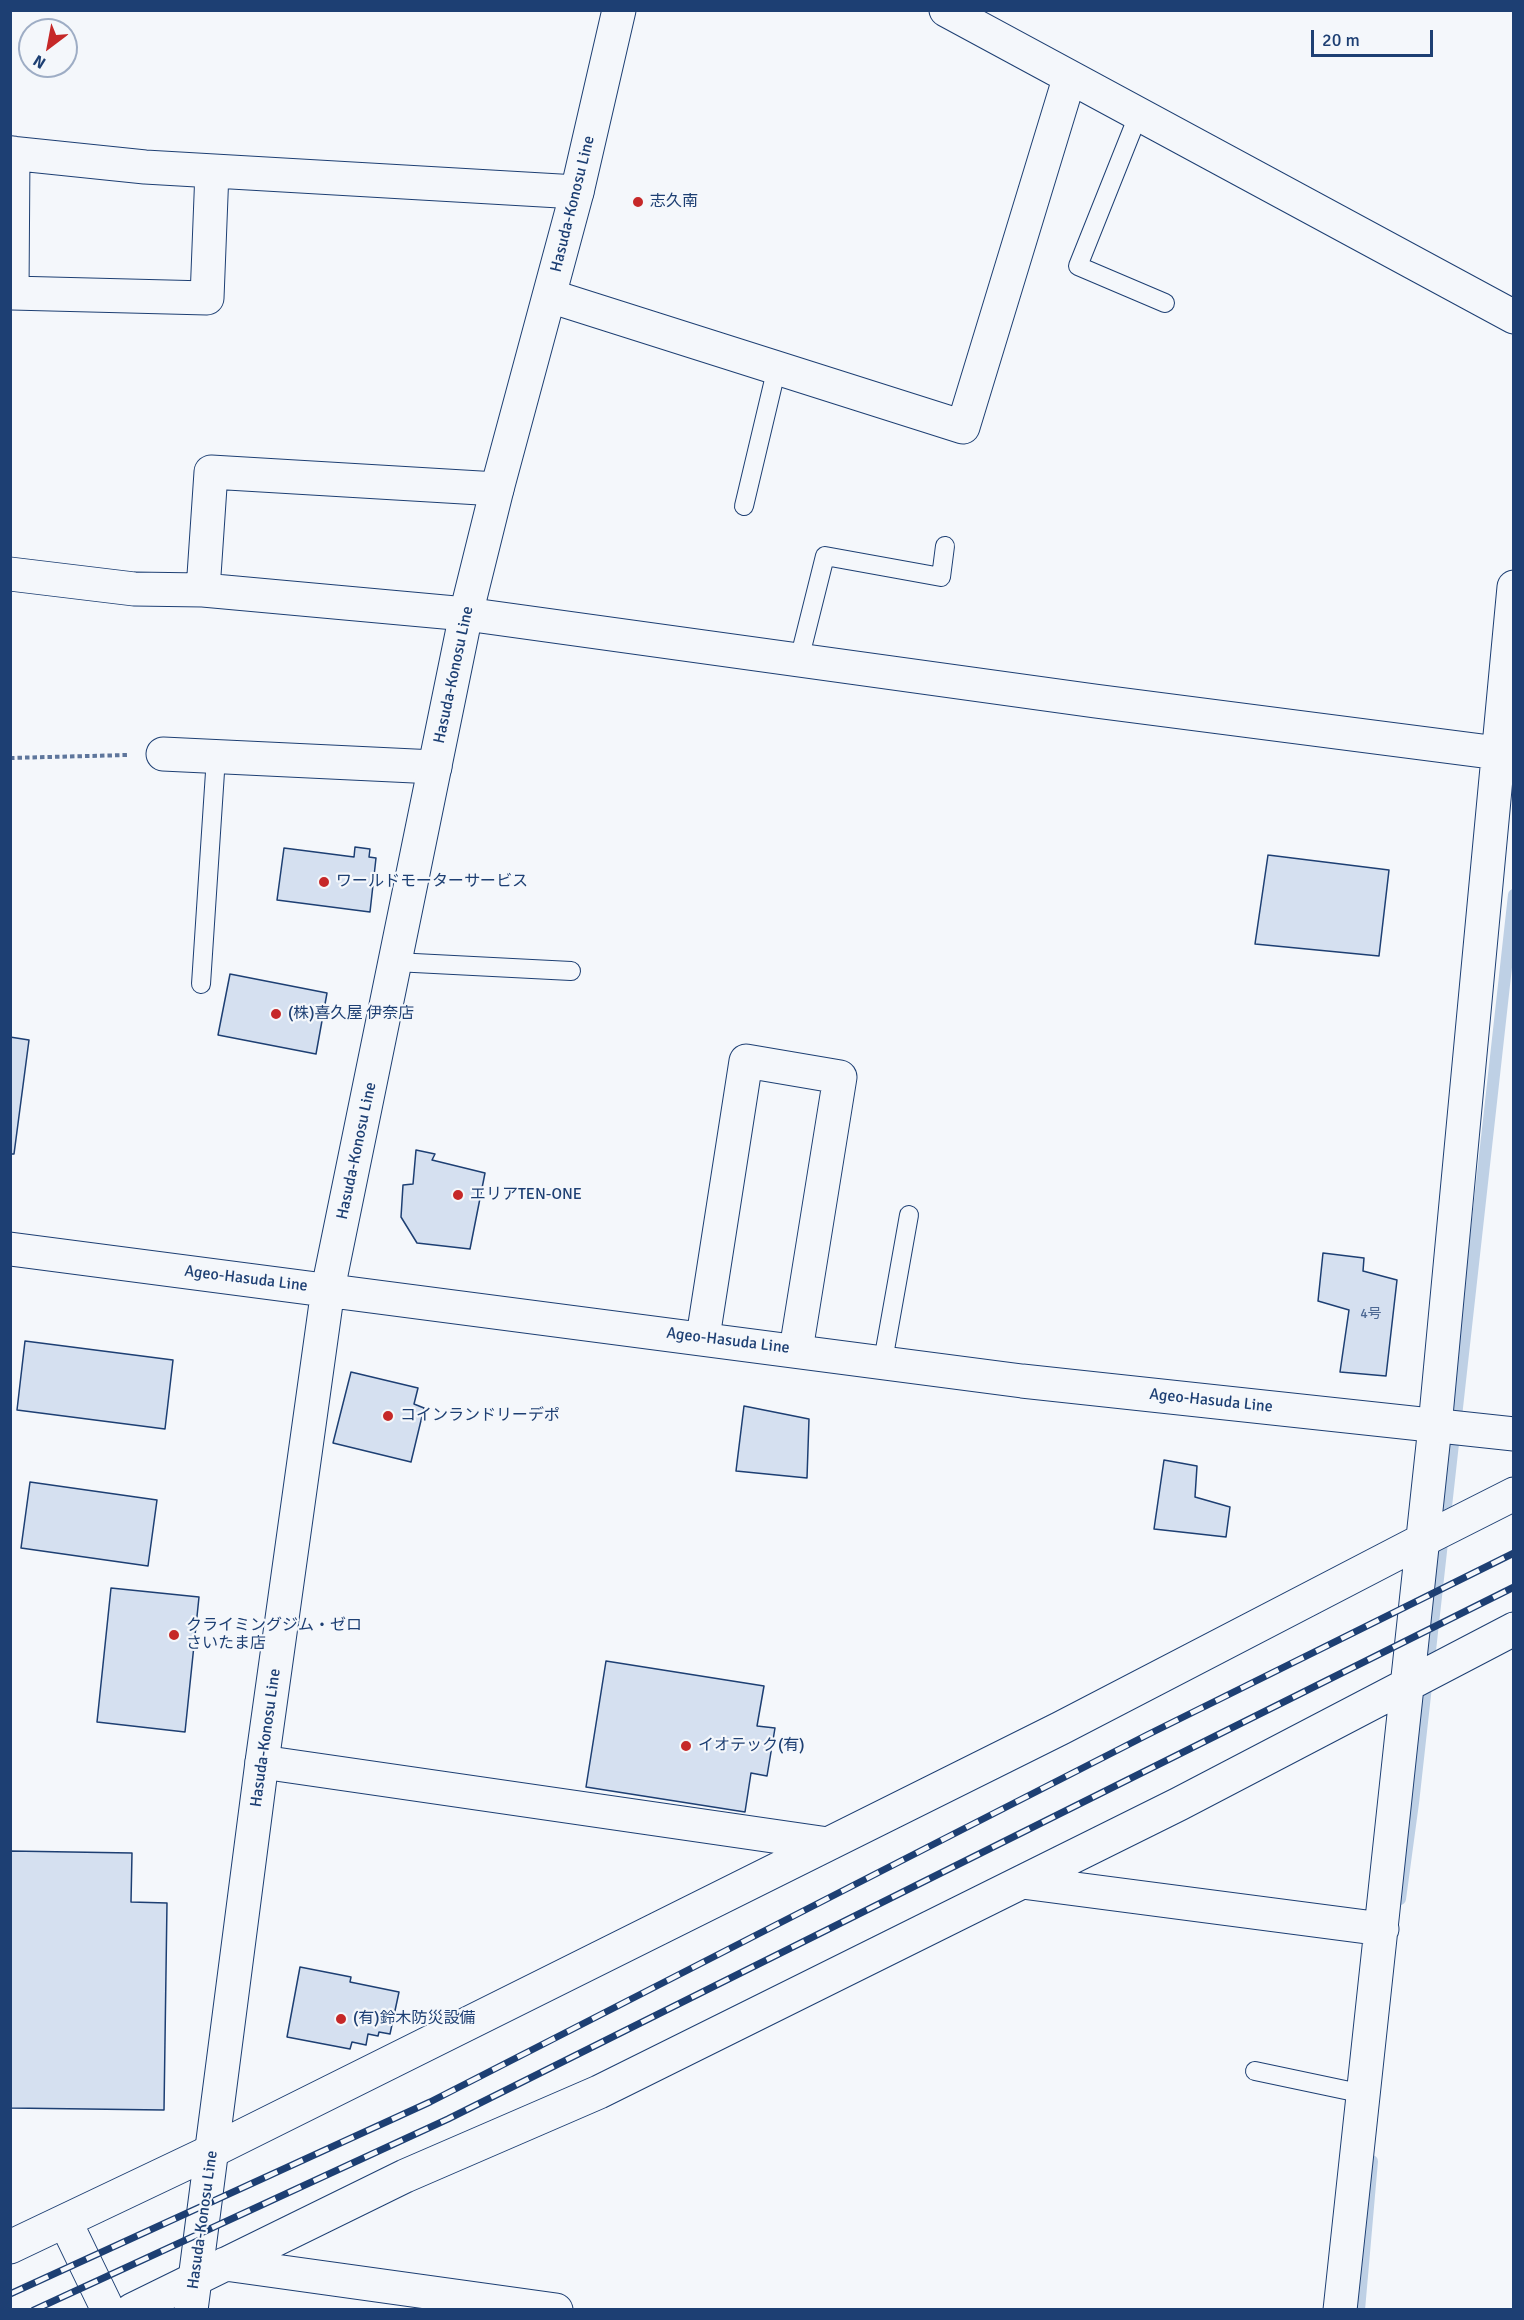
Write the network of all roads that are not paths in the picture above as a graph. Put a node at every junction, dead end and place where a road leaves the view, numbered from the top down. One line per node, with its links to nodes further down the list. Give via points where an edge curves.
1 (620, 10): 7 (street, Hasuda-Konosu Line)
2 (946, 10): 3 (street)
3 (1069, 80): 4 (street); 11 (street, via 963,427)
4 (1139, 113): 9 (lane, via 1078,266); 10 (street)
5 (12, 153): 6 (street); 6 (street, via 12,293 207,298)
6 (212, 171): 7 (street)
7 (578, 192): 8 (street, Hasuda-Konosu Line)
8 (550, 296): 11 (street); 12 (street, Hasuda-Konosu Line)
9 (1165, 303)
10 (1514, 317)
11 (777, 367): 13 (lane)
12 (497, 489): 17 (street, via 211,472); 18 (street, Hasuda-Konosu Line)
13 (744, 506)
14 (945, 546): 19 (lane, via 941,577 825,556)
15 (10, 574): 17 (street, via 134,589)
16 (1514, 587): 20 (street)
17 (203, 590): 18 (street)
18 (466, 614): 19 (street); 23 (street, Hasuda-Konosu Line)
19 (799, 660): 20 (street)
20 (1498, 753): 33 (street)
21 (163, 754): 22 (street)
22 (216, 757): 23 (street); 26 (lane)
23 (435, 767): 24 (street, Hasuda-Konosu Line)
24 (395, 962): 25 (lane); 29 (street, Hasuda-Konosu Line)
25 (571, 971)
26 (201, 984)
27 (909, 1215): 32 (lane)
28 (10, 1249): 29 (street, Ageo-Hasuda Line)
29 (328, 1289): 30 (street, Ageo-Hasuda Line); 39 (street, Hasuda-Konosu Line)
30 (703, 1337): 31 (street, Ageo-Hasuda Line); 31 (street, via 746,1061 840,1077)
31 (796, 1350): 32 (street, Ageo-Hasuda Line)
32 (883, 1361): 33 (street, Ageo-Hasuda Line, via 1022,1381)
33 (1441, 1426): 34 (street, Ageo-Hasuda Line); 36 (street)
34 (1507, 1433)
35 (1514, 1494): 36 (street)
36 (1423, 1540): 38 (street); 40 (street)
37 (1514, 1629): 38 (street)
38 (1408, 1685): 41 (street); 42 (street)
39 (262, 1762): 40 (street); 45 (street, Hasuda-Konosu Line)
40 (828, 1844): 45 (street)
41 (1022, 1882): 42 (street); 48 (street, via 599,2092 405,2176)
42 (1382, 1929): 44 (street)
43 (1255, 2071): 44 (lane)
44 (1364, 2094): 54 (street)
45 (212, 2151): 46 (street); 49 (street, Hasuda-Konosu Line)
46 (65, 2221): 47 (street); 51 (street)
47 (12, 2246)
48 (225, 2264): 49 (street); 50 (street)
49 (193, 2294): 52 (street)
50 (437, 2301): 53 (street)
51 (108, 2310)
52 (132, 2310)
53 (556, 2310)
54 (1340, 2310)

